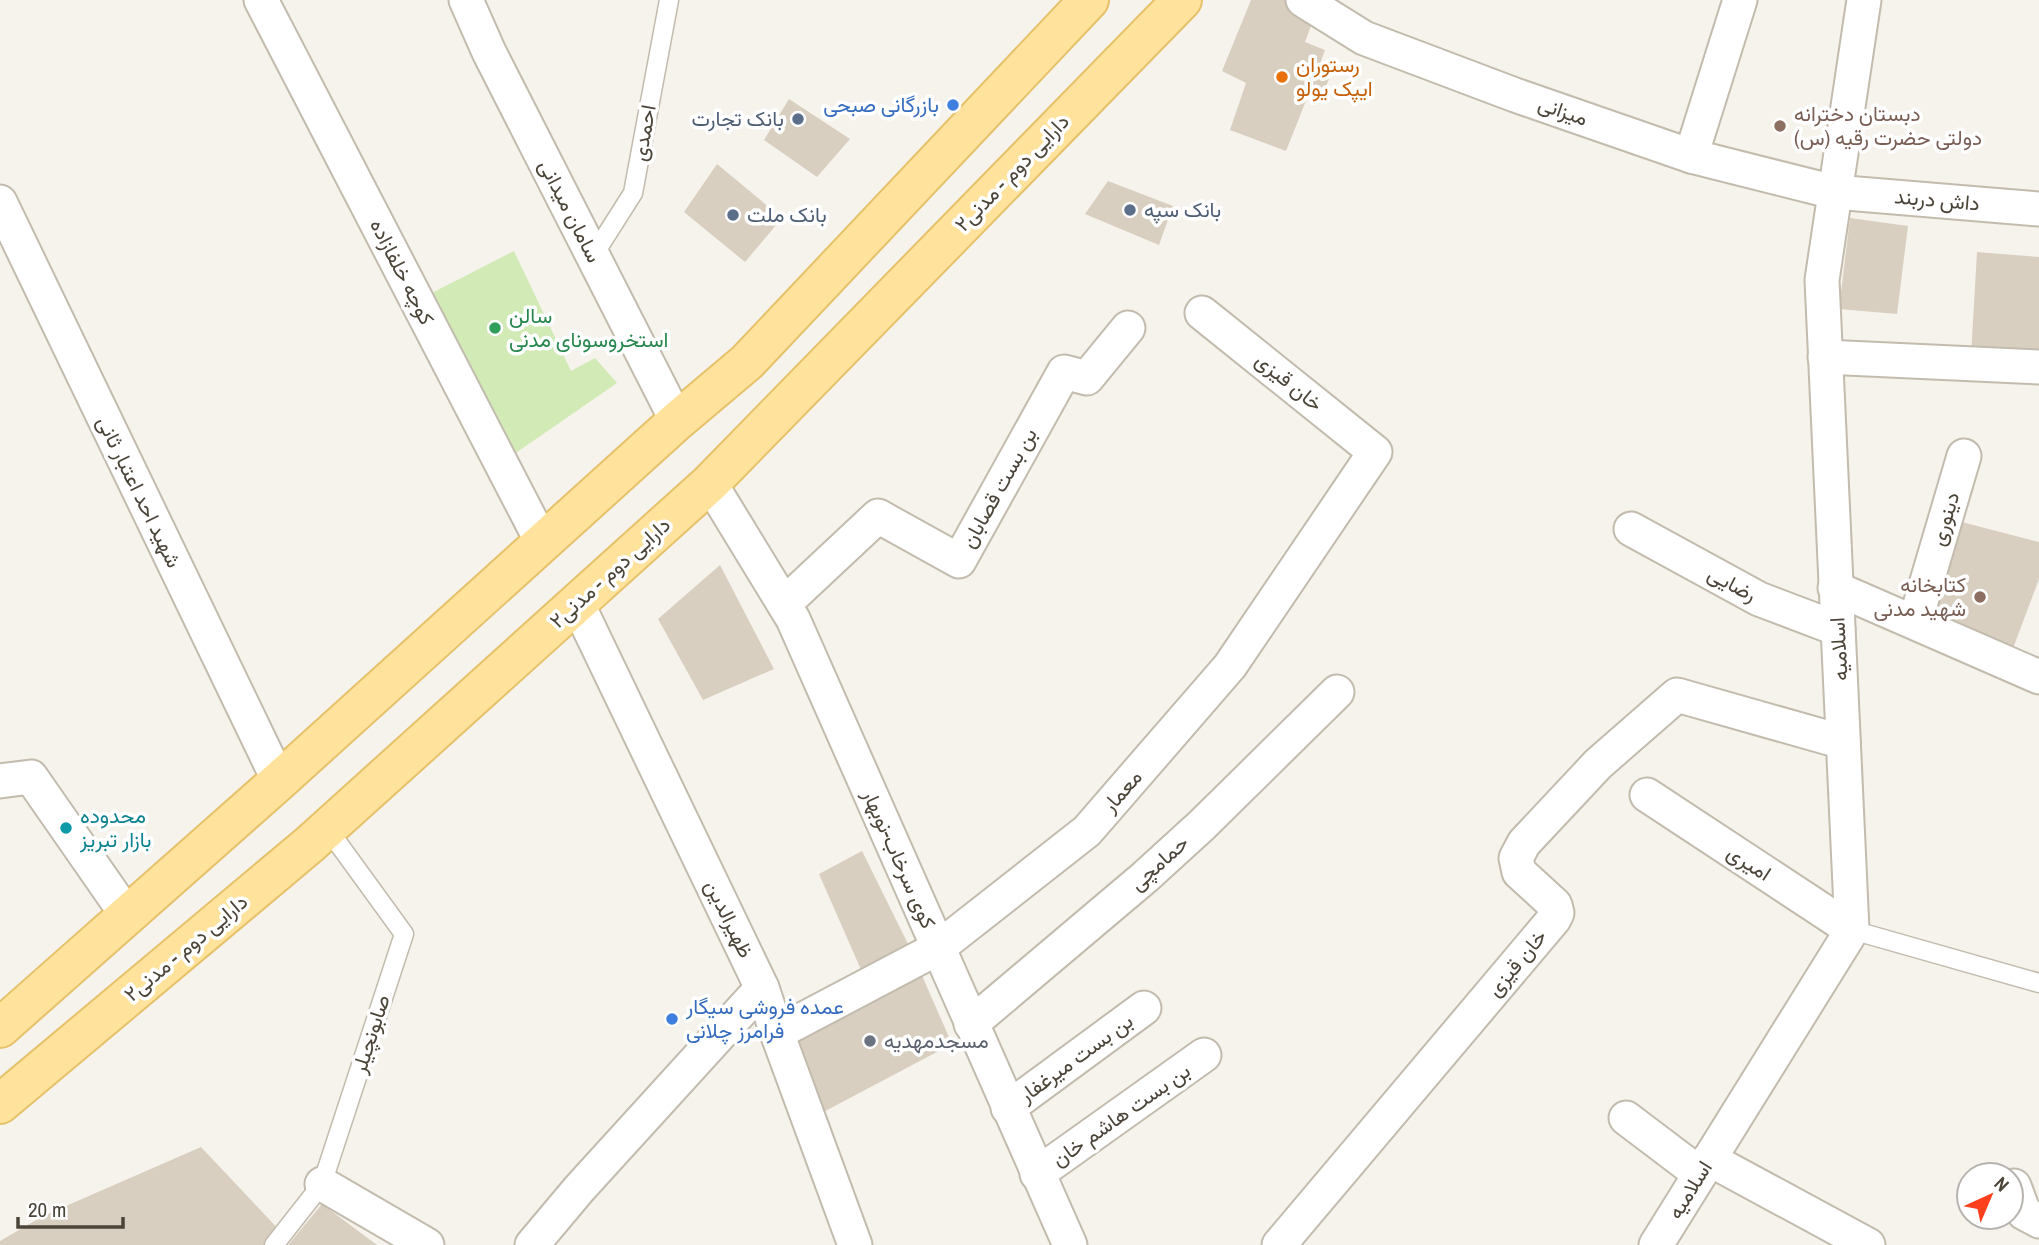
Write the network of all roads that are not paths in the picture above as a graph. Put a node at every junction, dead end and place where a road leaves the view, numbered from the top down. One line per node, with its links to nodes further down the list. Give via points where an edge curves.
1 (261, 0): 23 (street, کوچه خلفازاده)
2 (466, 0): 13 (street, سامان میدانی)
3 (669, 0): 13 (lane, احمدی, via 633,193)
4 (1089, 0): 18 (main road, via 747,362)
5 (1182, 0): 21 (main road, دارایی دوم - مدنی۲)
6 (1304, 0): 9 (street, میزانی, via 1364,38)
7 (1740, 0): 9 (street)
8 (1864, 0): 10 (street, اسلامیه)
9 (1691, 156): 10 (street, میزانی)
10 (1834, 192): 12 (street, داش دربند); 16 (street, اسلامیه, via 1822,280)
11 (0, 202): 33 (street, شهید احد اعتبار ثانی)
12 (2039, 209)
13 (593, 256): 18 (street, سامان میدانی)
14 (1202, 313): 19 (street, خان قیزی)
15 (1128, 328): 26 (street, بن بست قصابان, via 1087,378 1064,372 959,561 877,516)
16 (1825, 357): 17 (street); 24 (street, اسلامیه)
17 (2039, 367)
18 (677, 421): 23 (main road)
19 (1375, 452): 38 (street, معمار, via 1230,666 1087,831)
20 (1964, 456): 27 (street, دینوری)
21 (710, 483): 25 (main road, دارایی دوم - مدنی۲); 26 (street, کوی سرخاب-نوبهار)
22 (1631, 529): 28 (street, رضایی, via 1759,599)
23 (543, 544): 33 (main road)
24 (1835, 588): 27 (street); 28 (street, اسلامیه)
25 (577, 603): 35 (main road, دارایی دوم - مدنی۲); 40 (street, ظهیرالدین)
26 (784, 604): 38 (street, کوی سرخاب-نوبهار)
27 (1915, 622): 29 (street)
28 (1838, 629): 31 (street, اسلامیه)
29 (2039, 677)
30 (1337, 692): 42 (street, حمامچی, via 1155,868)
31 (1843, 742): 37 (street, اسلامیه); 57 (street, خان قیزی, via 1677,695 1598,764 1524,843 1516,859 1519,872 1555,905 1554,919)
32 (0, 781): 36 (street, via 31,777)
33 (279, 781): 36 (main road)
34 (1647, 796): 37 (street, امیری)
35 (327, 828): 46 (main road, دارایی دوم - مدنی۲); 51 (lane, صابونچیلر, via 404,934)
36 (127, 915): 43 (main road)
37 (1852, 930): 39 (lane); 49 (street, اسلامیه)
38 (938, 948): 42 (street, کوی سرخاب-نوبهار); 44 (street, معمار)
39 (2039, 983)
40 (762, 988): 44 (street, ظهیرالدین); 54 (street)
41 (1144, 1008): 47 (street, بن بست میرغفار)
42 (971, 1024): 47 (street, کوی سرخاب-نوبهار)
43 (0, 1028)
44 (777, 1033): 55 (street, ظهیرالدین)
45 (1204, 1055): 50 (street, بن بست هاشم خان)
46 (0, 1104)
47 (1008, 1108): 50 (street, کوی سرخاب-نوبهار)
48 (1626, 1118): 49 (street)
49 (1704, 1167): 58 (street, اسلامیه); 59 (street)
50 (1037, 1174): 56 (street, کوی سرخاب-نوبهار)
51 (322, 1184): 52 (lane, صابونچیلر); 53 (street)
52 (274, 1245)
53 (427, 1245)
54 (532, 1245)
55 (855, 1245)
56 (1070, 1245)
57 (1279, 1245)
58 (1656, 1245)
59 (1868, 1245)

